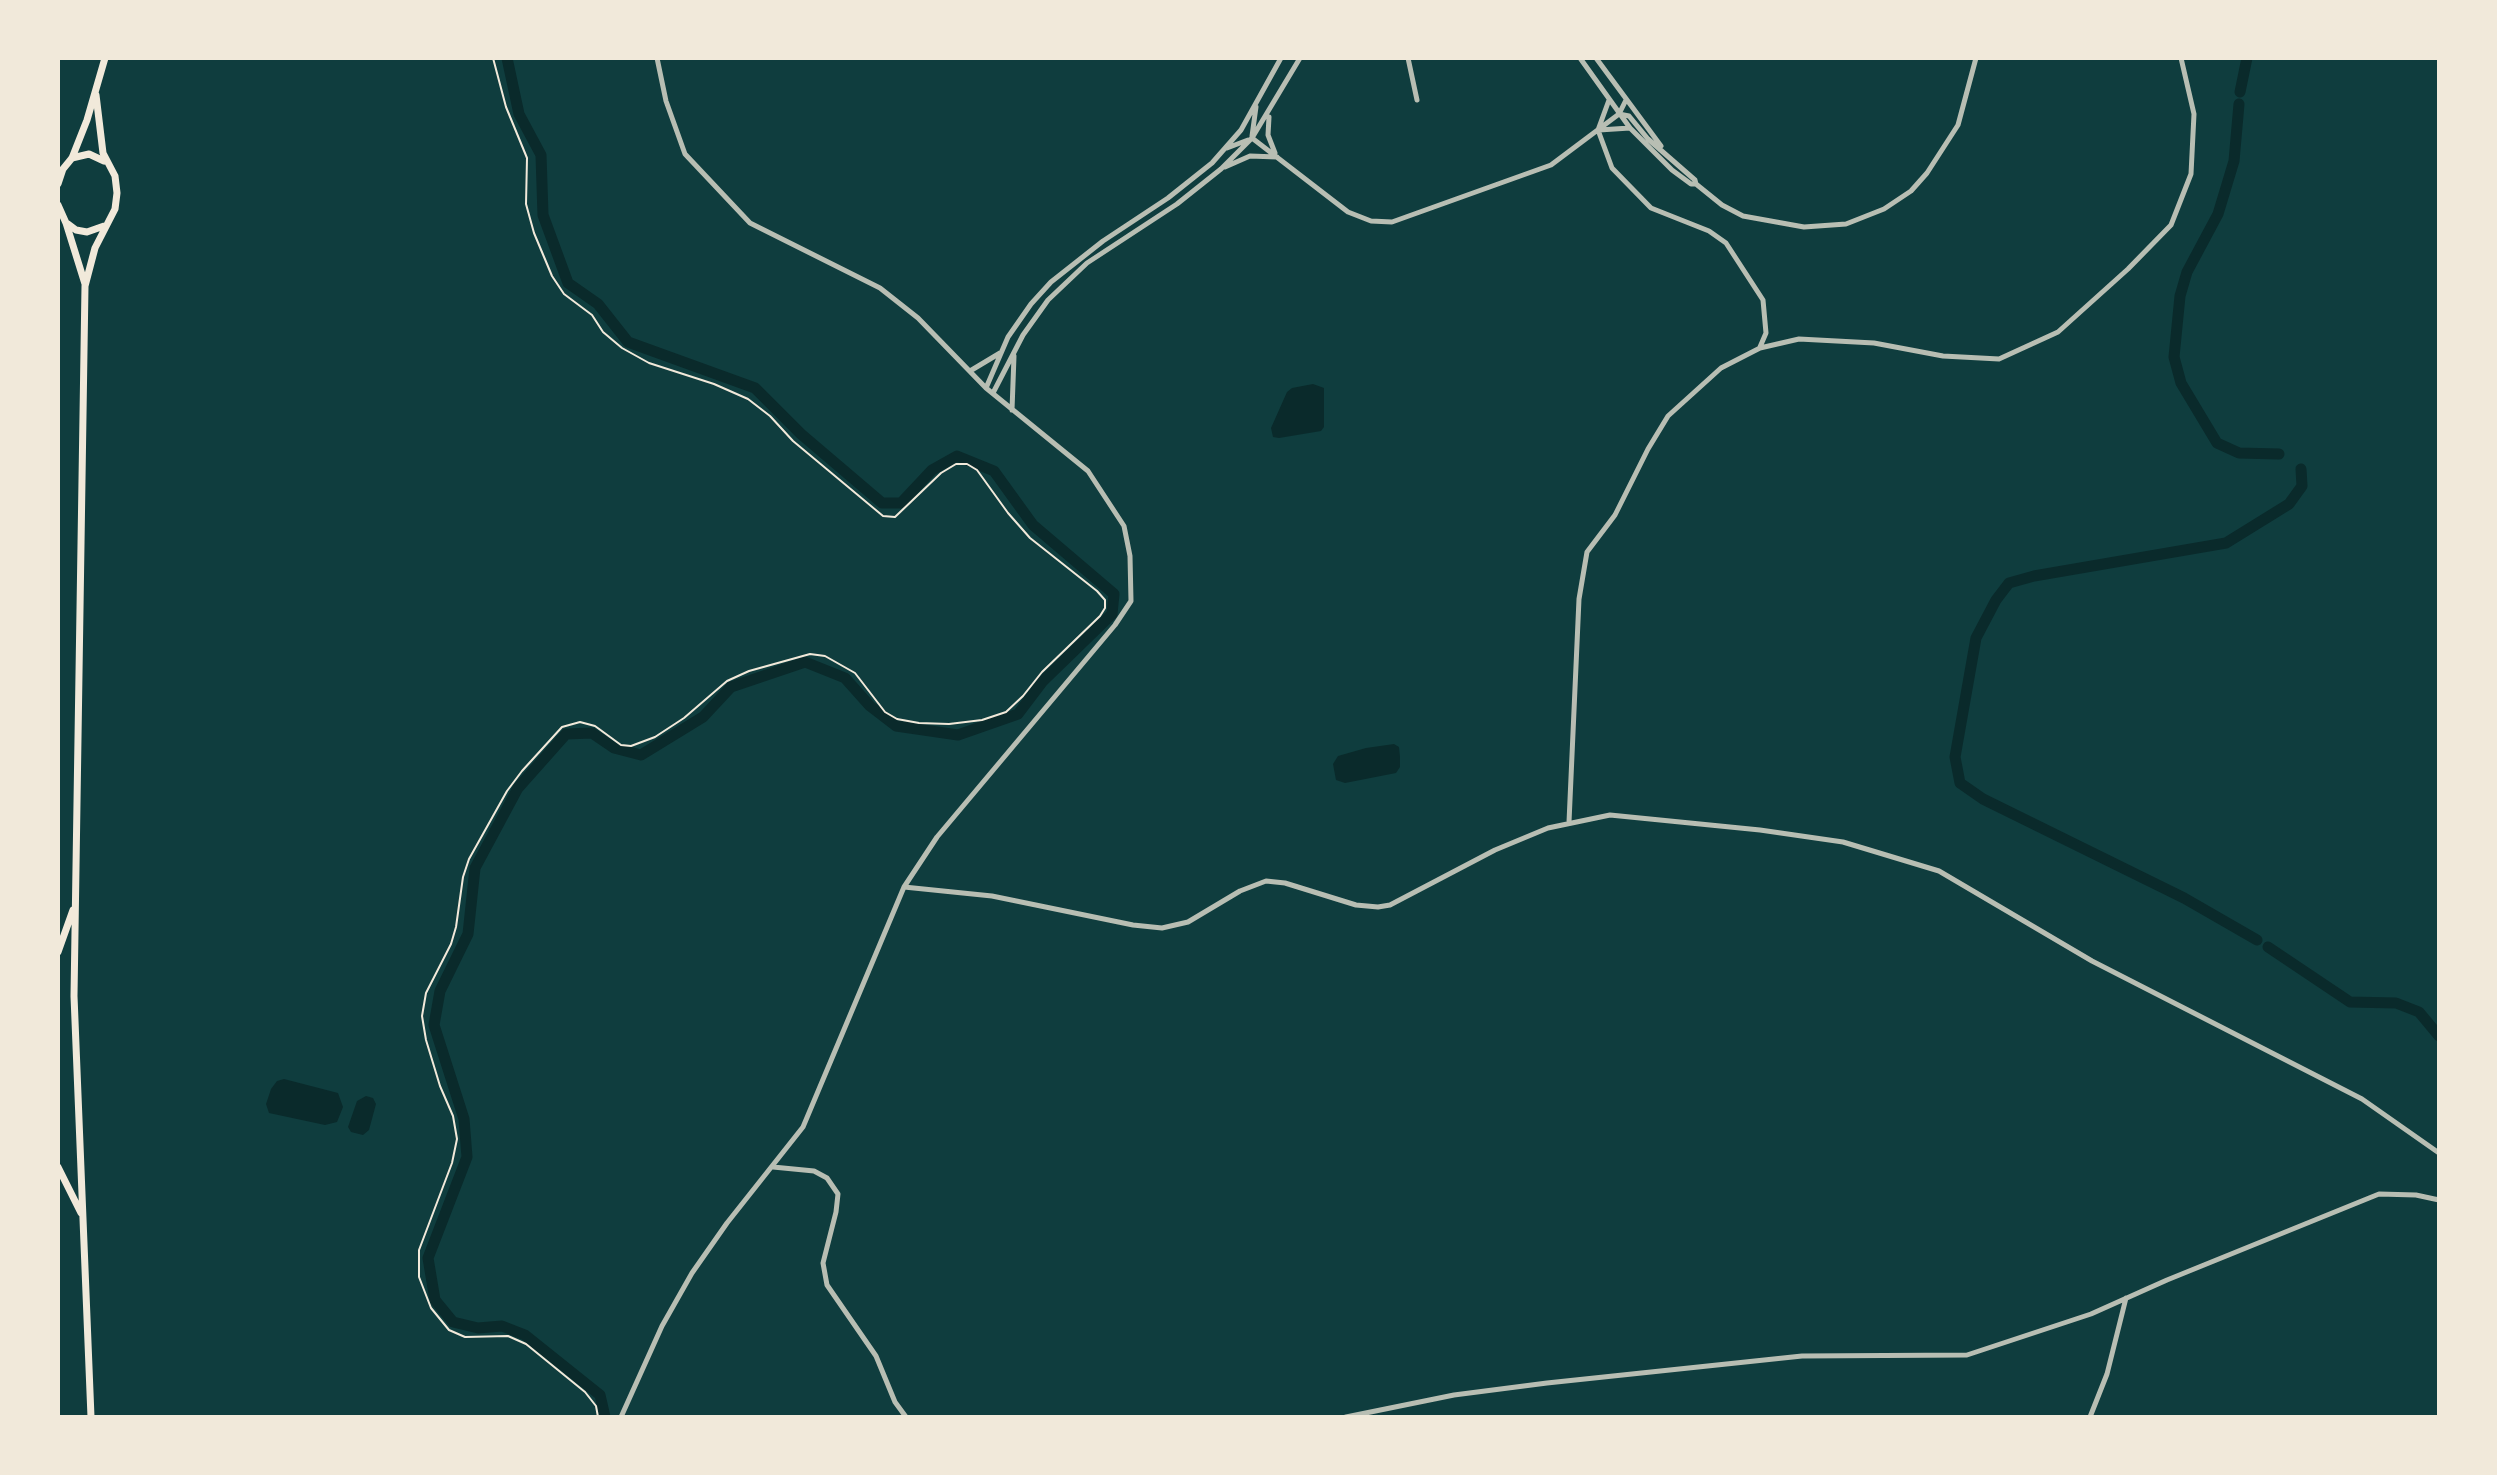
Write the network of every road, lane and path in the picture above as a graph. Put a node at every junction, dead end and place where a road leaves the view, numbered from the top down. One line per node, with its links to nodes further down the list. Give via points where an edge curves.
1 (105, 58): 11 (main road)
2 (493, 58): 52 (path, via 527,158 526,204 540,247 564,294 592,315 603,332 649,363 748,399 883,516 895,517 941,473 967,464 1030,538 1105,600 1100,616 1023,696 1006,712 982,720 949,724 897,719 885,712 855,673 810,654 727,681 684,718 631,746 595,726 580,722 562,727 507,791 469,859 451,944 426,993 426,1040 457,1139 419,1250 419,1277 431,1308 449,1330 465,1337 508,1336 526,1344 585,1392)
3 (657, 58): 37 (street, via 685,154 726,200 750,223 880,288)
4 (1281, 58): 15 (street)
5 (1300, 58): 16 (street)
6 (1408, 58): 12 (street)
7 (1580, 58): 13 (street)
8 (1596, 58): 14 (street)
9 (1976, 58): 29 (street, via 1958,125 1944,148 1911,191 1884,209 1846,224 1804,227 1743,216)
10 (2181, 58): 34 (street, via 2194,114 2191,174 2171,225 2058,332 1999,359 1799,339)
11 (96, 95): 24 (main road); 25 (main road)
12 (1417, 100)
13 (1609, 100): 17 (street); 19 (street)
14 (1626, 100): 17 (street); 22 (street)
15 (1256, 102): 20 (street); 21 (street)
16 (1270, 111): 20 (street); 23 (street, via 1268,135)
17 (1619, 114): 18 (street); 19 (street); 22 (street, via 1629,116)
18 (1630, 128): 19 (street); 29 (street, via 1672,170)
19 (1598, 130): 23 (street, via 1551,165 1392,222 1348,212); 34 (street, via 1612,168 1651,208 1726,243 1763,300 1766,333)
20 (1252, 138): 21 (street); 23 (street); 26 (street)
21 (1223, 150): 35 (street, via 1168,198 1051,282)
22 (1666, 153): 29 (street)
23 (1278, 157): 26 (street, via 1250,156)
24 (72, 158): 25 (main road, via 89,154); 27 (main road)
25 (106, 162): 32 (main road, via 117,193)
26 (1221, 169): 36 (street, via 1087,263 1048,300)
27 (61, 171): 28 (main road)
28 (58, 184)
29 (1696, 184)
30 (58, 205): 31 (main road)
31 (66, 223): 32 (main road, via 87,232); 33 (main road)
32 (107, 224): 33 (main road)
33 (85, 286): 43 (main road)
34 (1760, 348): 41 (street, via 1721,368 1668,416 1615,515 1587,552 1579,599)
35 (1001, 352): 37 (street); 38 (street)
36 (1014, 355): 39 (street); 40 (street)
37 (970, 371): 38 (street)
38 (986, 388): 39 (street)
39 (993, 393): 40 (street)
40 (1012, 411): 42 (street, via 1088,471 1112,506 1124,526 1130,556 1131,601 937,837)
41 (1569, 822): 42 (street, via 1495,850 1378,907 1266,881 1188,922 1162,928 992,896); 45 (street, via 1610,815 1760,830 1843,842 1939,871 2092,961 2362,1099)
42 (904, 887): 47 (street, via 803,1127)
43 (75, 905): 44 (main road); 49 (main road)
44 (58, 952)
45 (2439, 1153)
46 (58, 1167): 49 (main road)
47 (773, 1167): 53 (street, via 692,1273); 54 (street, via 814,1171 838,1194 823,1263 827,1285 876,1356)
48 (2439, 1200): 50 (street, via 2379,1194)
49 (82, 1214): 51 (main road)
50 (2126, 1298): 55 (street, via 1967,1355 1802,1356 1485,1391); 56 (street)
51 (91, 1417)
52 (598, 1417)
53 (621, 1417)
54 (906, 1417)
55 (1346, 1417)
56 (2090, 1417)

